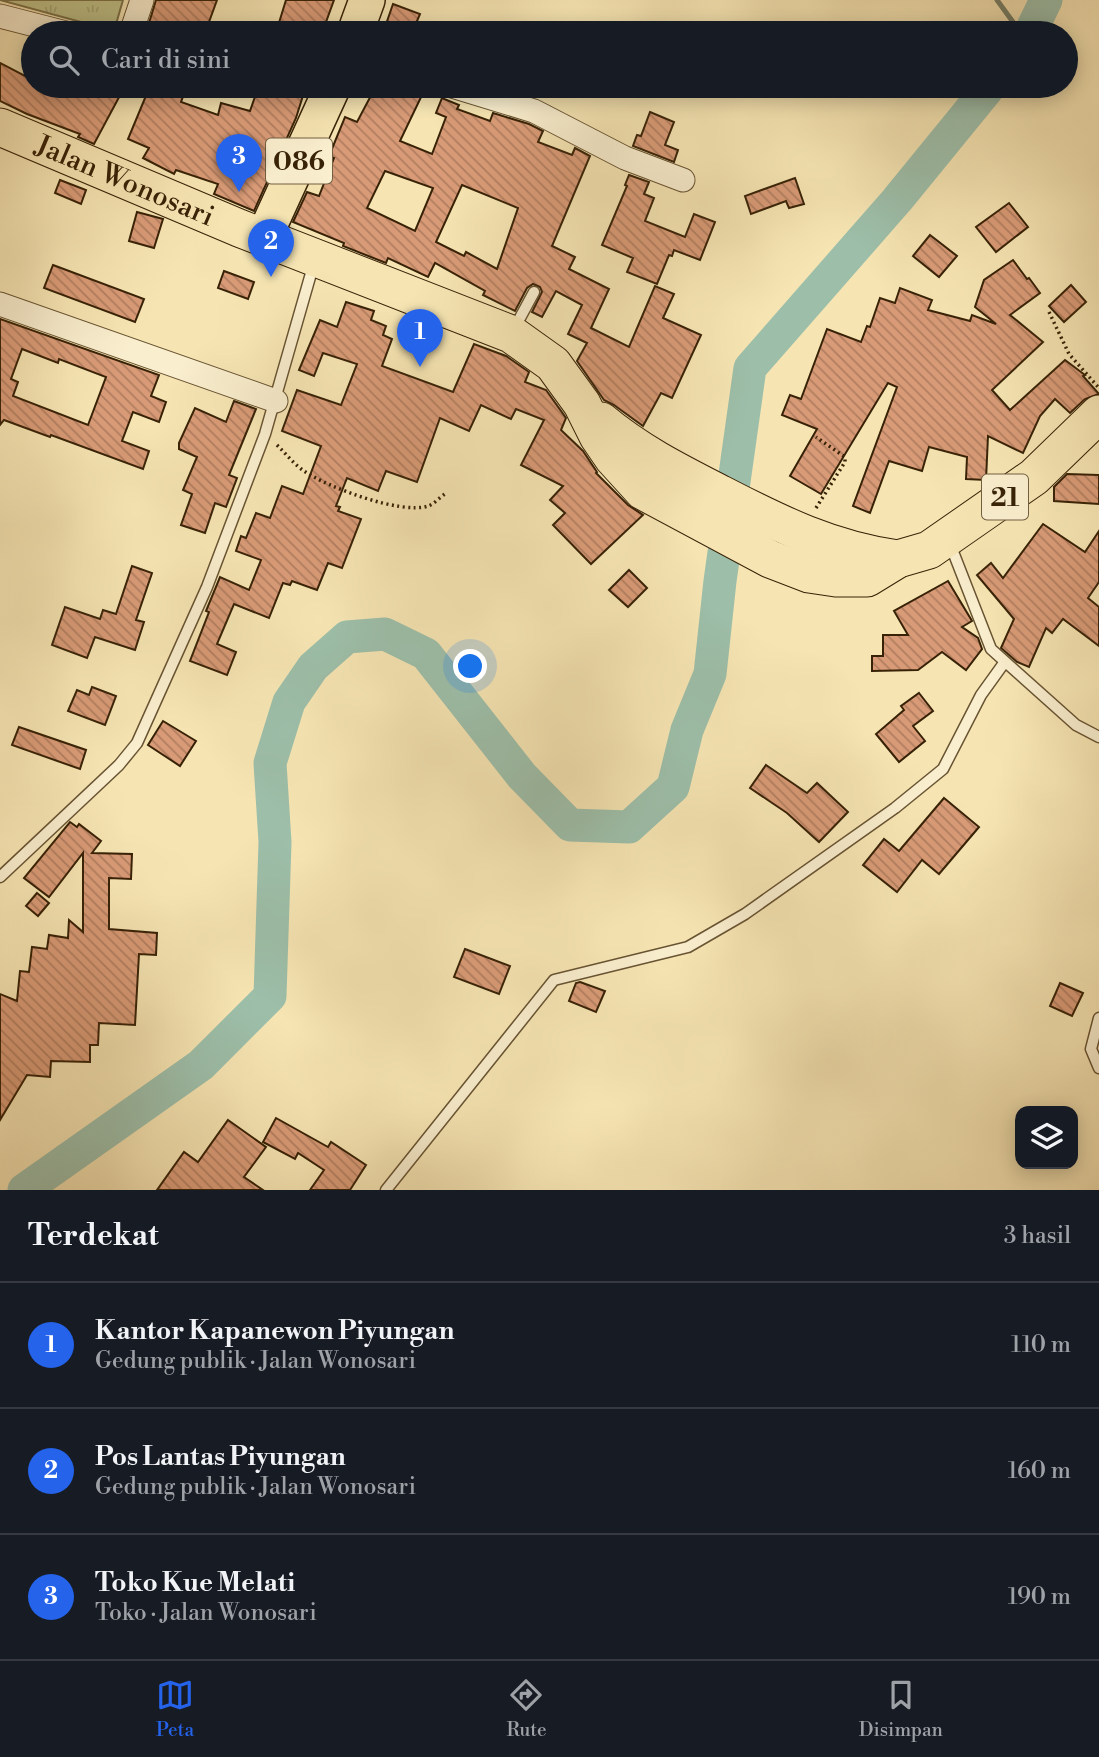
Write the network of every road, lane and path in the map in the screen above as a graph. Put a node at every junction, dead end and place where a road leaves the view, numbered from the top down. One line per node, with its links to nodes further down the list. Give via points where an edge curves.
1 (142, 0): 5 (street)
2 (367, 0): 6 (main road)
3 (0, 16): 4 (street)
4 (21, 21)
5 (135, 21)
6 (359, 21)
7 (328, 98): 11 (main road, 086)
8 (491, 98): 10 (street, via 534,111 625,158)
9 (0, 127): 11 (highway, Jalan Wonosari / 21)
10 (683, 180)
11 (264, 237): 12 (highway, Jalan Wonosari / 21)
12 (315, 256): 16 (highway, Jalan Wonosari / 21); 18 (lane)
13 (534, 292): 16 (lane)
14 (0, 303): 18 (street)
15 (1049, 312): 17 (path, via 1069,354)
16 (511, 334): 19 (highway, Jalan Wonosari / 21, via 553,364)
17 (1099, 388)
18 (276, 401): 21 (lane)
19 (582, 404): 24 (highway, Jalan Wonosari / 21, via 657,461); 26 (highway, Jalan Wonosari / 21, via 613,458 643,491 770,559 809,574 836,578 867,578)
20 (1099, 414): 25 (highway, 21, via 1034,477)
21 (265, 434): 23 (path, via 304,471 379,503 428,506); 29 (lane, via 207,587 137,743)
22 (816, 437): 24 (path, via 839,451 845,462)
23 (445, 494)
24 (795, 532): 26 (highway, 21, via 865,555)
25 (947, 538): 26 (highway, 21, via 929,550); 27 (lane, via 991,649)
26 (898, 559)
27 (1004, 663): 28 (lane, via 1076,725); 32 (lane, via 981,695 943,769 746,914 688,947 554,979)
28 (1099, 737)
29 (0, 877)
30 (1099, 1018): 31 (lane, via 1091,1049)
31 (1099, 1068)
32 (386, 1190)

